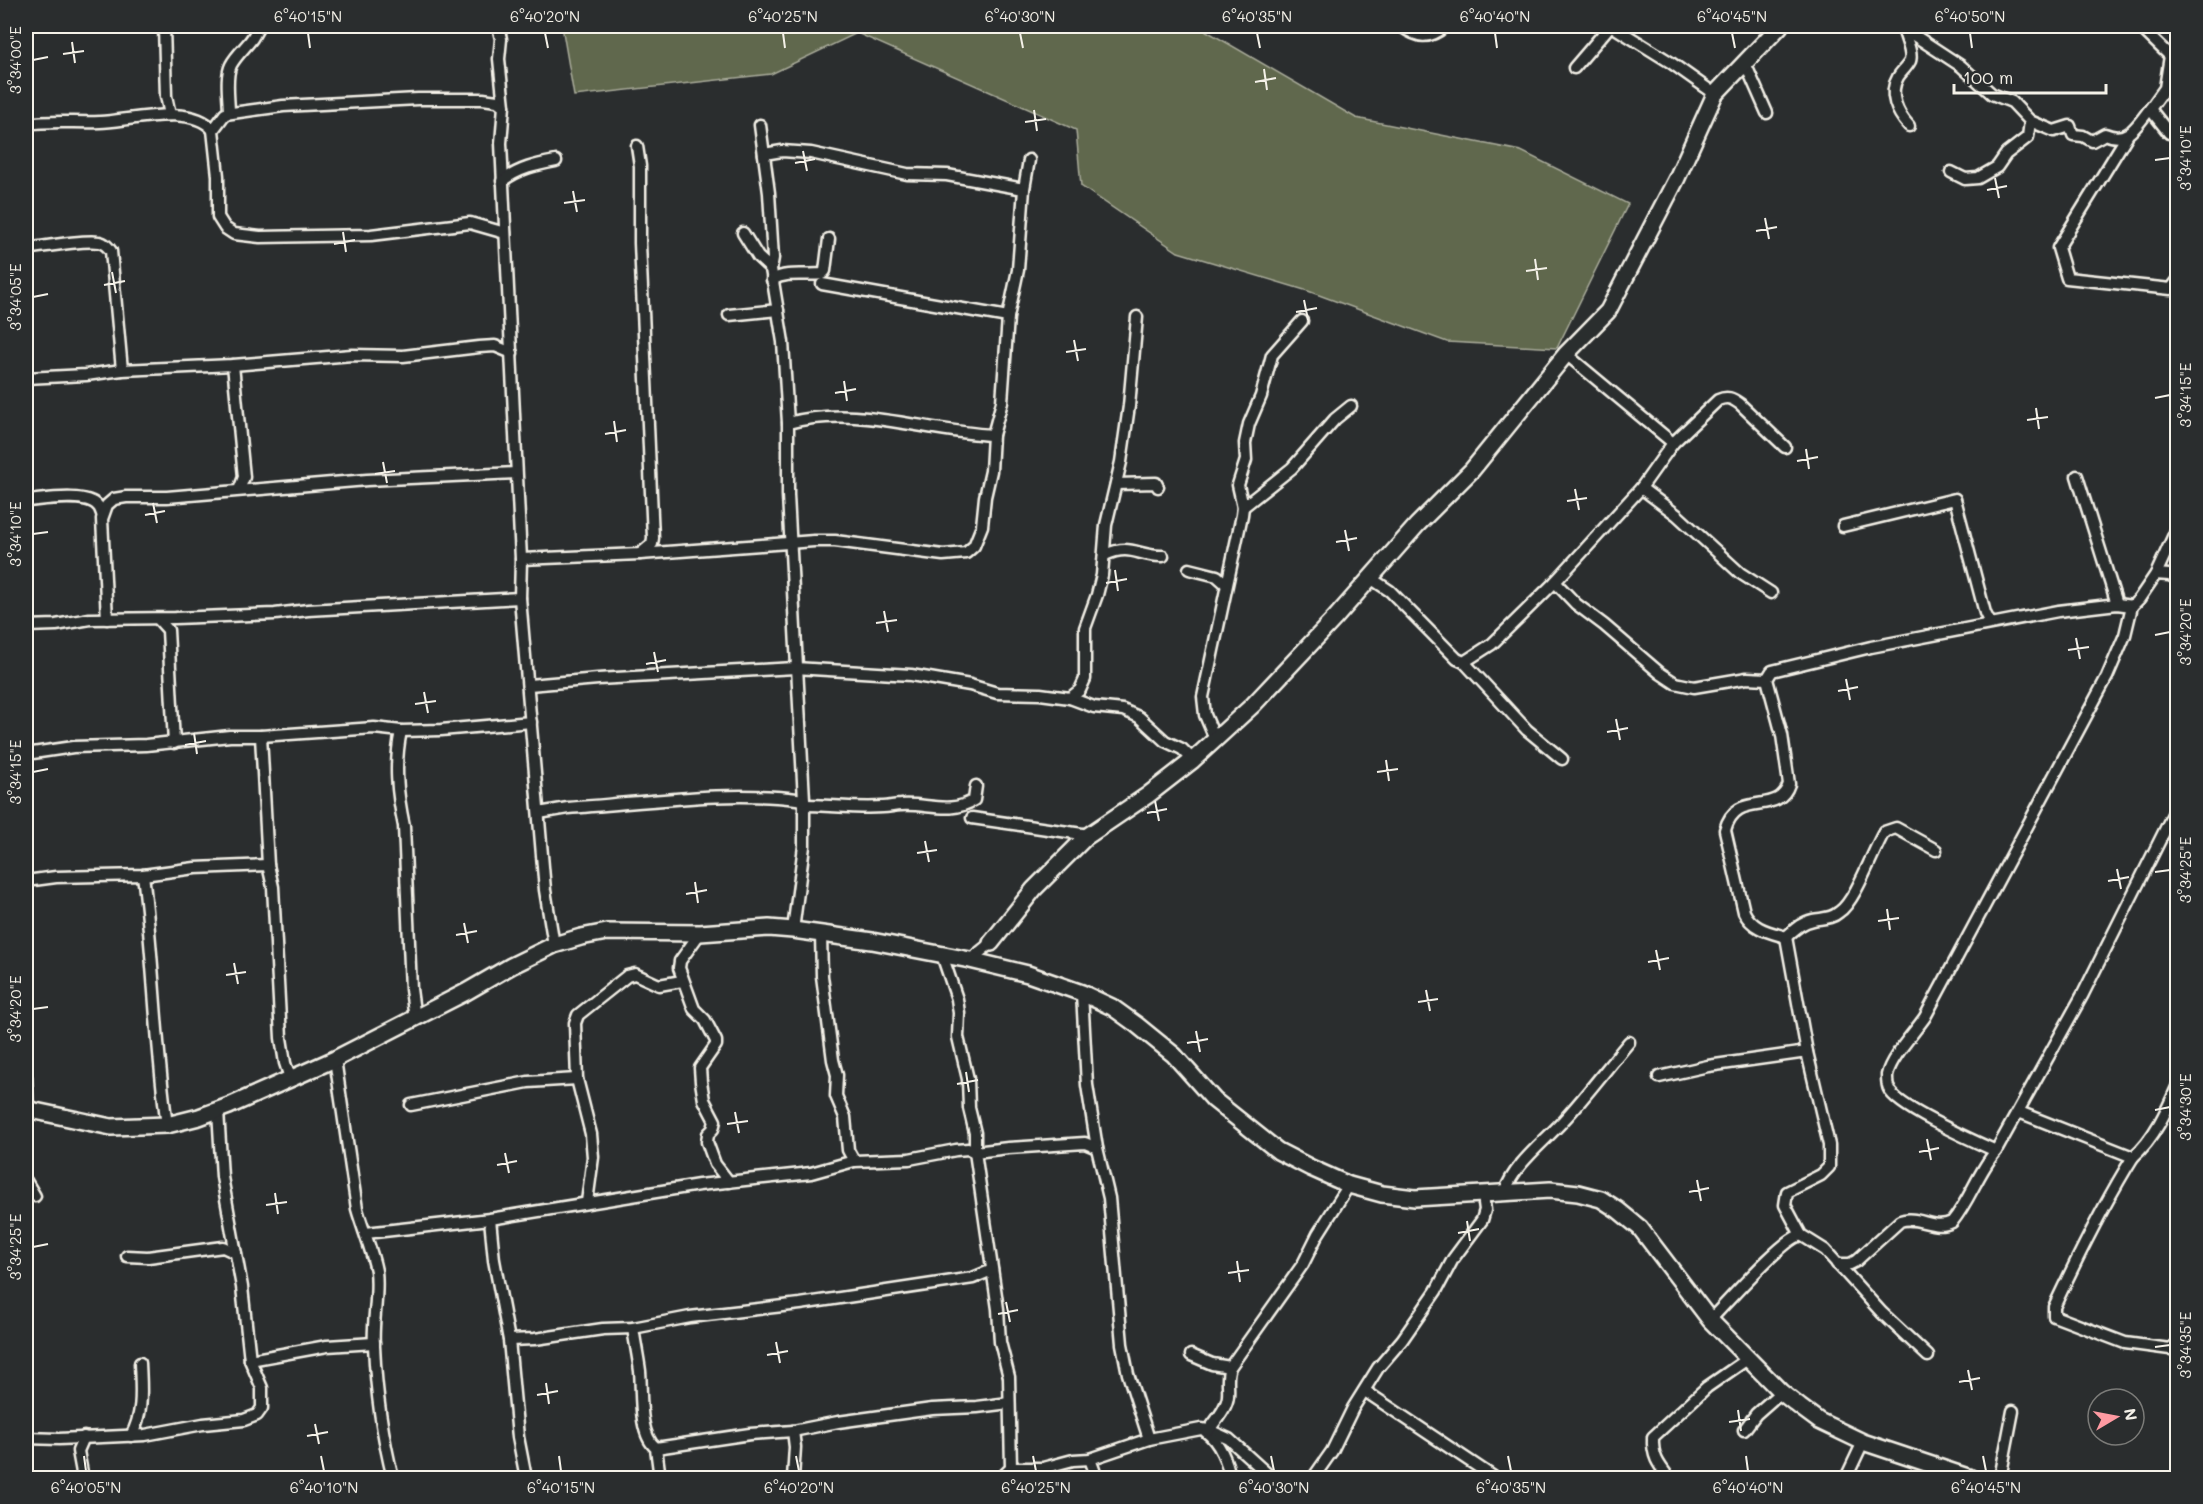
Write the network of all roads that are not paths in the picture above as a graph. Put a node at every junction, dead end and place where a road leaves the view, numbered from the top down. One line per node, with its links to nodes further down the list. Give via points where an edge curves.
1 (153, 26): 11 (street)
2 (164, 26): 11 (street)
3 (258, 26): 17 (street, via 229,71)
4 (498, 26): 15 (street)
5 (1401, 26): 6 (street, via 1419,37)
6 (1445, 26)
7 (1611, 26): 13 (street); 14 (street)
8 (1780, 26): 12 (street)
9 (2139, 26): 16 (street, via 2170,56 2164,88)
10 (1901, 27): 20 (street, via 1961,66 1992,94 2012,102); 23 (street, via 1910,61 1897,79 1894,92 1900,117)
11 (163, 40): 19 (street)
12 (1745, 63): 14 (street); 18 (street)
13 (1574, 68)
14 (1715, 94): 47 (street, via 1677,178 1608,311)
15 (504, 106): 17 (street, via 483,99 418,99); 32 (street)
16 (2150, 109): 25 (street); 26 (street)
17 (229, 112): 24 (street, via 220,117)
18 (1767, 113)
19 (170, 115): 21 (street, via 108,122); 24 (street, via 202,121)
20 (2030, 121): 26 (street, via 2054,131 2070,126 2073,135 2091,141 2105,134 2115,138); 31 (street, via 2028,136 1997,167 1978,178 1965,179)
21 (26, 124)
22 (760, 125): 28 (street)
23 (1909, 126)
24 (213, 130): 34 (street, via 218,218 234,234 371,235 470,224)
25 (2169, 132)
26 (2127, 136): 39 (street, via 2058,248 2067,278 2171,289)
27 (638, 146): 68 (street, via 654,538)
28 (764, 154): 33 (street, via 811,153 907,174 960,176); 38 (street, via 770,193)
29 (1029, 160): 33 (street)
30 (556, 161): 32 (street, via 528,166)
31 (1951, 172)
32 (502, 180): 34 (street)
33 (1024, 189): 43 (street, via 1018,270)
34 (505, 233): 46 (street)
35 (742, 233): 38 (street)
36 (829, 239): 38 (street, via 822,274)
37 (26, 249): 49 (street, via 99,242 111,251)
38 (772, 275): 41 (street)
39 (2178, 280)
40 (822, 284): 43 (street)
41 (778, 310): 42 (street); 52 (street)
42 (729, 315)
43 (1008, 317): 53 (street, via 1002,402)
44 (1137, 317): 58 (street, via 1122,462)
45 (1302, 321): 63 (street, via 1272,355 1249,424 1246,460 1238,485)
46 (512, 353): 48 (street, via 495,346 403,356 352,355); 56 (street)
47 (1566, 354): 54 (street); 74 (street, via 1472,470)
48 (233, 365): 49 (street); 61 (street, via 244,477)
49 (122, 370): 50 (street)
50 (26, 378)
51 (1351, 406): 63 (street, via 1292,468)
52 (788, 423): 53 (street, via 862,417); 67 (street)
53 (993, 435): 67 (street, via 982,526 974,546 966,553 943,555 835,542)
54 (1673, 443): 55 (street, via 1718,400 1732,398); 60 (street)
55 (1785, 447)
56 (516, 473): 61 (street); 71 (street)
57 (2077, 476): 80 (street)
58 (1116, 484): 59 (street, via 1156,483); 69 (street, via 1106,525)
59 (1158, 487)
60 (1641, 488): 76 (street); 78 (street, via 1677,514 1740,573)
61 (239, 490): 64 (street, via 126,497 114,500)
62 (26, 501): 64 (street, via 88,500 97,504)
63 (1244, 507): 77 (street)
64 (102, 514): 83 (street)
65 (1843, 526): 85 (street, via 1955,499)
66 (2178, 526): 73 (street)
67 (790, 544): 68 (street); 89 (street)
68 (640, 554): 71 (street)
69 (1105, 555): 70 (street, via 1126,549); 92 (street, via 1085,628 1085,679)
70 (1163, 556)
71 (521, 559): 79 (street)
72 (1189, 569): 77 (street, via 1217,576)
73 (2156, 574): 75 (street); 81 (street)
74 (1369, 577): 88 (street, via 1390,591); 98 (street, via 1254,705)
75 (2178, 579)
76 (1555, 582): 88 (street, via 1492,644); 90 (street, via 1575,604 1675,683 1694,687 1747,678)
77 (1226, 584): 98 (street, via 1203,698 1205,715)
78 (1771, 593)
79 (520, 598): 82 (street); 91 (street)
80 (2117, 604): 81 (street); 85 (street)
81 (2132, 606): 142 (street, via 2107,678 1925,1017 1887,1077 1889,1090 1900,1102)
82 (175, 618): 84 (street); 87 (street)
83 (107, 619): 84 (street); 86 (street)
84 (158, 619): 87 (street)
85 (1990, 623): 90 (street, via 1777,669)
86 (26, 626)
87 (168, 630): 99 (street)
88 (1464, 662): 101 (street, via 1527,730)
89 (795, 668): 91 (street); 93 (street, via 911,675 997,693); 104 (street)
90 (1767, 679): 116 (street, via 1782,735 1789,784 1773,801 1741,806 1728,820 1725,830 1748,920 1754,927)
91 (529, 685): 95 (street)
92 (1080, 690): 93 (street); 94 (street)
93 (1070, 698): 94 (street)
94 (1083, 702): 102 (street, via 1139,717)
95 (531, 722): 96 (street); 106 (street)
96 (401, 731): 97 (street, via 374,728); 124 (street, via 396,756)
97 (261, 735): 99 (street); 110 (street)
98 (1216, 741): 102 (street)
99 (174, 743): 100 (street, via 73,747)
100 (26, 754)
101 (1562, 759)
102 (1193, 760): 108 (street)
103 (976, 786): 104 (street, via 974,800 951,808)
104 (804, 803): 106 (street, via 779,796 744,796); 113 (street, via 804,846)
105 (2178, 804): 136 (street)
106 (539, 813): 118 (street)
107 (972, 818): 108 (street)
108 (1089, 835): 117 (street, via 1060,860)
109 (1936, 850): 116 (street, via 1896,828 1884,832 1842,911 1830,918 1811,920)
110 (268, 865): 111 (street); 130 (street, via 273,887 281,1038)
111 (142, 875): 112 (street); 137 (street)
112 (26, 881)
113 (793, 930): 114 (street); 115 (street)
114 (700, 933): 118 (street, via 607,932); 122 (street, via 680,961)
115 (821, 935): 119 (street); 141 (street, via 836,1096 847,1125)
116 (1786, 937): 126 (street)
117 (991, 944): 120 (street); 121 (street)
118 (554, 945): 124 (street)
119 (942, 955): 120 (street); 143 (street, via 957,999 958,1037 968,1079)
120 (970, 960): 121 (street)
121 (993, 966): 123 (street)
122 (682, 981): 131 (street, via 659,985 634,974 585,1008 575,1023); 148 (street, via 694,1009 716,1041 700,1068 701,1082 704,1100 715,1122 707,1142 715,1164)
123 (1082, 993): 138 (street); 149 (street, via 1137,1024 1174,1055 1214,1100 1278,1151)
124 (415, 1018): 127 (street)
125 (1629, 1042): 150 (street, via 1519,1166)
126 (1807, 1052): 129 (street); 157 (street, via 1830,1160 1821,1175 1786,1192 1785,1205)
127 (335, 1059): 130 (street); 155 (street, via 357,1209)
128 (26, 1077): 134 (street)
129 (1659, 1077)
130 (290, 1078): 135 (street)
131 (577, 1079): 133 (street, via 528,1082); 153 (street, via 591,1134 592,1177)
132 (2178, 1085): 144 (street, via 2145,1147)
133 (411, 1104)
134 (27, 1109): 137 (street, via 111,1127)
135 (218, 1110): 137 (street); 156 (street, via 222,1177)
136 (2019, 1112): 142 (street); 144 (street)
137 (167, 1125)
138 (1094, 1132): 139 (street); 140 (street)
139 (1085, 1143): 140 (street); 143 (street)
140 (1097, 1148): 187 (street, via 1109,1198 1122,1344)
141 (848, 1150): 145 (street); 146 (street)
142 (1996, 1151): 161 (street, via 1952,1222 1939,1226 1909,1219 1900,1221 1857,1261)
143 (975, 1152): 145 (street, via 968,1149 909,1159); 162 (street)
144 (2133, 1156): 167 (street, via 2078,1256 2054,1307 2054,1316 2126,1343 2170,1349)
145 (854, 1161): 146 (street)
146 (840, 1165): 148 (street, via 811,1173)
147 (26, 1181): 152 (street)
148 (729, 1182): 153 (street)
149 (1349, 1185): 151 (street, via 1415,1198); 173 (street, via 1290,1282)
150 (1504, 1193): 151 (street); 163 (street, via 1550,1190 1601,1199 1640,1228)
151 (1483, 1195): 174 (street, via 1482,1220)
152 (35, 1196)
153 (587, 1202): 154 (street)
154 (490, 1219): 155 (street); 165 (street)
155 (366, 1233): 166 (street, via 376,1273)
156 (233, 1235): 158 (street); 159 (street)
157 (1801, 1236): 161 (street, via 1825,1250); 163 (street, via 1772,1256)
158 (223, 1247): 159 (street); 160 (street)
159 (236, 1253): 171 (street)
160 (127, 1256)
161 (1838, 1264): 169 (street)
162 (992, 1270): 164 (street, via 973,1278); 176 (street, via 1000,1342 1010,1377)
163 (1710, 1320): 170 (street)
164 (633, 1328): 165 (street); 189 (street, via 646,1431)
165 (509, 1340): 195 (street)
166 (374, 1343): 171 (street, via 327,1346); 194 (street, via 380,1413)
167 (2178, 1343)
168 (1191, 1355): 173 (street)
169 (1928, 1356)
170 (1749, 1358): 175 (street); 204 (street, via 1707,1387 1653,1437 1655,1461)
171 (250, 1360): 182 (street, via 262,1388 262,1408 257,1415)
172 (140, 1363): 178 (street)
173 (1230, 1367): 179 (street, via 1224,1409)
174 (1365, 1391): 202 (street); 203 (street)
175 (1781, 1392): 180 (street); 188 (street, via 1819,1420)
176 (1009, 1403): 181 (street, via 932,1409); 192 (street)
177 (2013, 1411): 207 (street)
178 (138, 1424): 182 (street); 183 (street)
179 (1205, 1429): 187 (street); 200 (street, via 1215,1440); 201 (street, via 1229,1439)
180 (1744, 1430)
181 (793, 1431): 189 (street); 197 (street)
182 (145, 1435): 183 (street)
183 (131, 1436): 184 (street)
184 (84, 1437): 186 (street); 190 (street)
185 (26, 1438): 186 (street)
186 (59, 1439): 190 (street)
187 (1149, 1439): 191 (street)
188 (1863, 1442): 205 (street); 206 (street)
189 (656, 1448): 196 (street)
190 (78, 1451): 193 (street)
191 (1090, 1459): 192 (street, via 1043,1468); 199 (street)
192 (1011, 1468): 198 (street)
193 (83, 1479)
194 (393, 1479)
195 (526, 1479)
196 (660, 1479)
197 (793, 1479)
198 (1001, 1479)
199 (1097, 1479)
200 (1230, 1479)
201 (1272, 1479)
202 (1313, 1479)
203 (1495, 1479)
204 (1669, 1479)
205 (1846, 1479)
206 (1971, 1479)
207 (2000, 1479)

